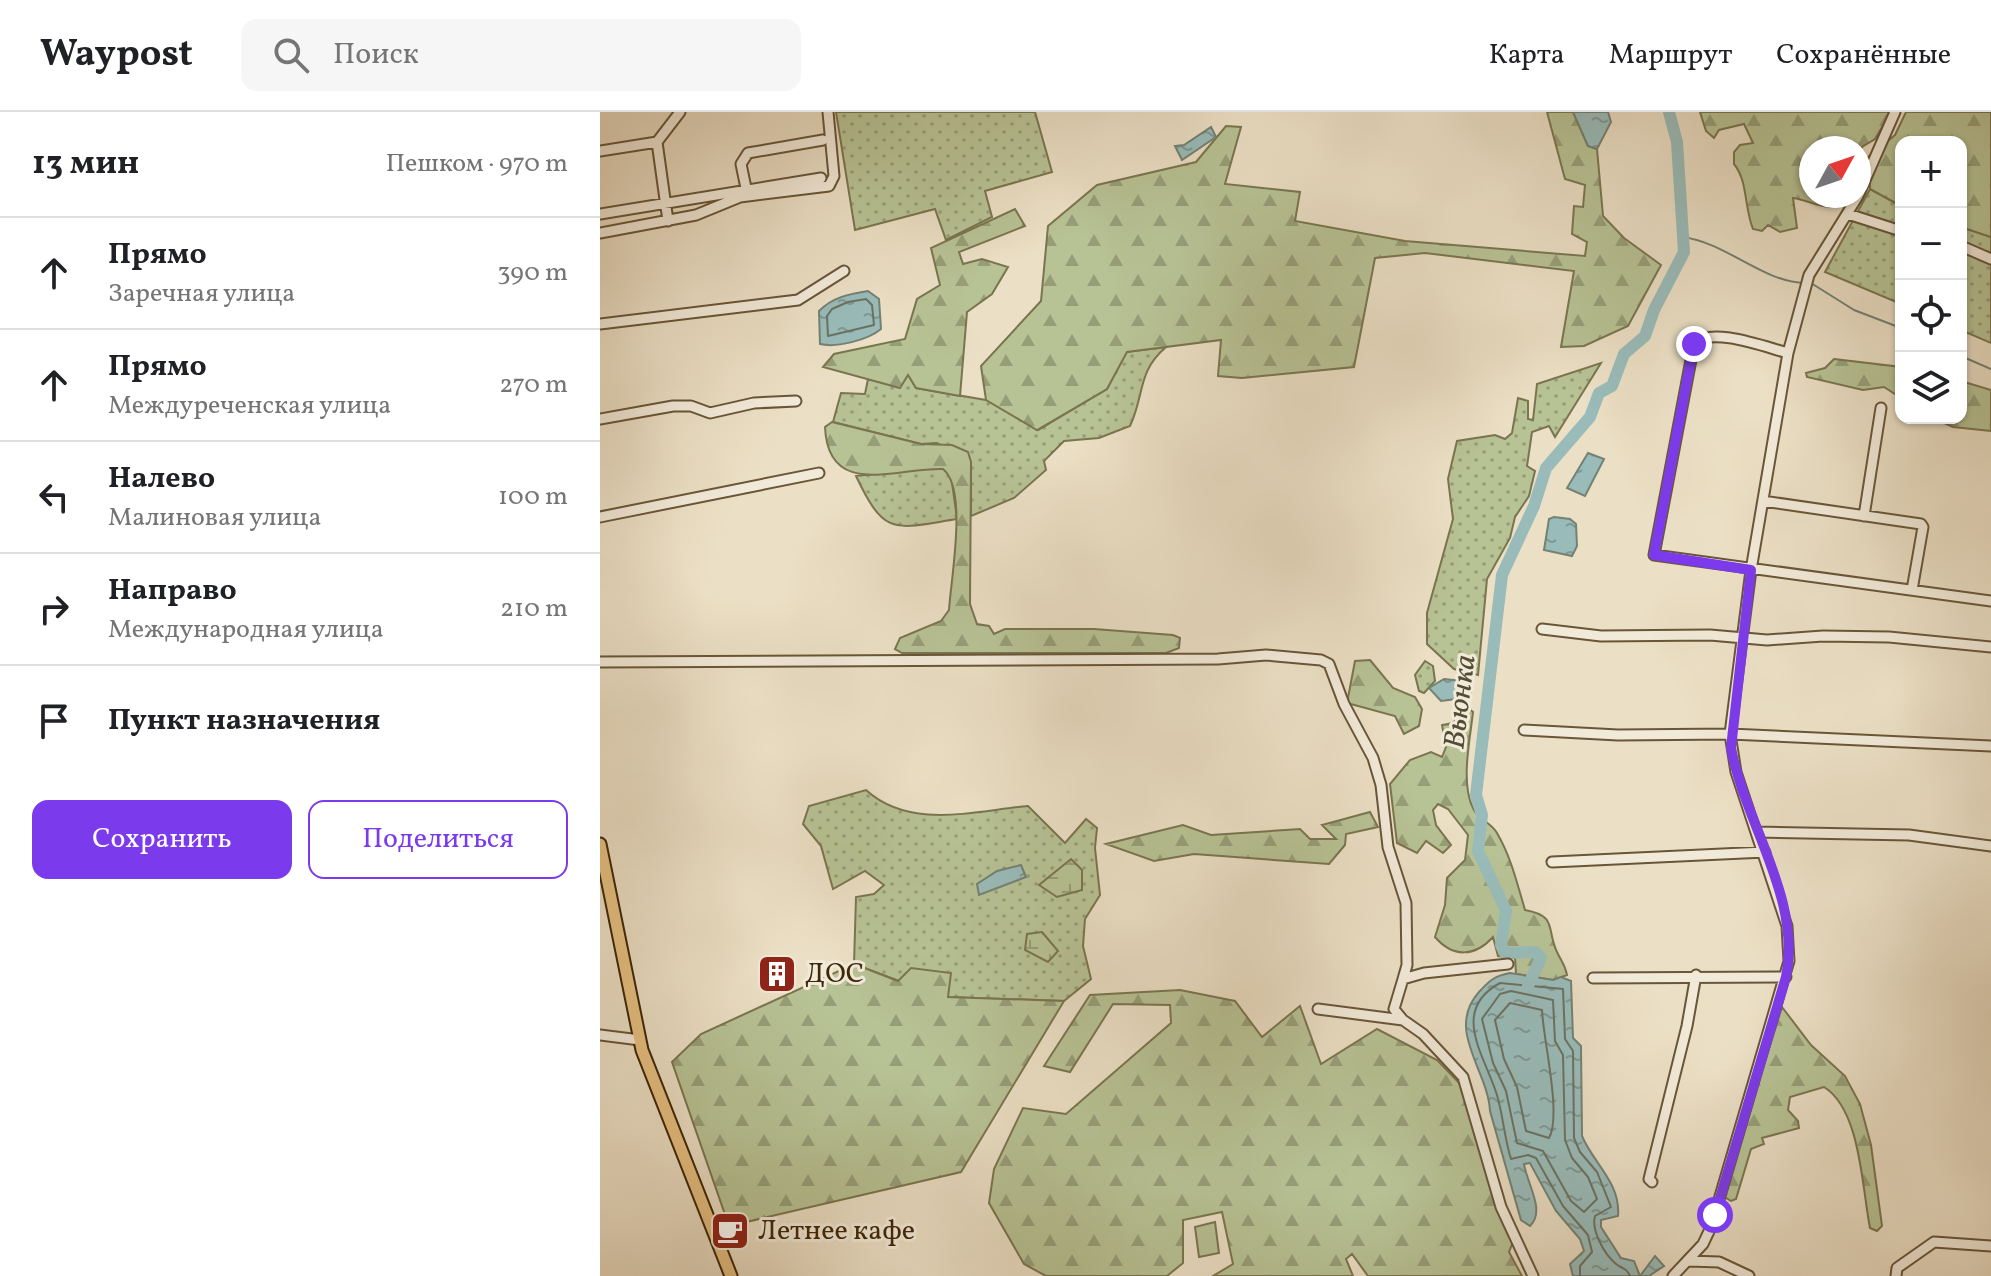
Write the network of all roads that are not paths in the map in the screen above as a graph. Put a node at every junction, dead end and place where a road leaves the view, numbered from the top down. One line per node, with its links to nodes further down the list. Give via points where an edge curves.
1 (680, 112): 5 (street)
2 (828, 112): 14 (street, via 834,176 829,186 740,197)
3 (1895, 112): 7 (street)
4 (823, 140): 9 (street, via 748,153 741,164)
5 (657, 142): 6 (street); 10 (street)
6 (600, 151)
7 (1871, 166)
8 (821, 178): 9 (street)
9 (746, 188): 10 (street)
10 (666, 204): 12 (street); 14 (street)
11 (1851, 208): 13 (street)
12 (600, 214)
13 (1848, 214): 15 (street); 21 (street, via 1809,275)
14 (668, 221): 16 (street)
15 (1895, 229)
16 (600, 233)
17 (1967, 249): 18 (street)
18 (1991, 259)
19 (844, 271): 20 (street, via 798,300)
20 (600, 324)
21 (1788, 353): 26 (street); 29 (street, via 1716,336 1694,344 1654,555)
22 (796, 401): 24 (street, via 710,413 673,406)
23 (1881, 408): 27 (street)
24 (600, 419)
25 (819, 473): 28 (street)
26 (1763, 501): 27 (street); 29 (street)
27 (1864, 516): 30 (street, via 1923,527)
28 (600, 517)
29 (1751, 570): 30 (street); 33 (street)
30 (1912, 590): 31 (street)
31 (1991, 601)
32 (1542, 629): 33 (street, via 1601,636)
33 (1743, 639): 34 (street, via 1889,637); 37 (street)
34 (1991, 647)
35 (600, 662): 48 (street, via 1266,655 1321,660 1334,673 1381,785 1388,847 1406,903)
36 (1524, 730): 37 (street)
37 (1730, 734): 38 (street); 39 (street, via 1736,772)
38 (1991, 746)
39 (1758, 832): 41 (street, via 1909,835); 42 (street)
40 (600, 844): 52 (main road)
41 (1991, 846)
42 (1765, 852): 43 (street); 46 (street, via 1787,926)
43 (1552, 862)
44 (1508, 964): 48 (street)
45 (1696, 975): 46 (street); 47 (street); 53 (street)
46 (1786, 977): 55 (street, via 1711,1227)
47 (1593, 978)
48 (1403, 979): 50 (street, via 1394,1009)
49 (1318, 1009): 50 (street)
50 (1403, 1020): 57 (street, via 1463,1077 1501,1207)
51 (600, 1035): 52 (street)
52 (640, 1040): 56 (main road)
53 (1652, 1182)
54 (1991, 1246): 60 (street, via 1934,1242 1897,1268)
55 (1689, 1261): 58 (street); 59 (street, via 1719,1262)
56 (731, 1276)
57 (1533, 1276)
58 (1673, 1276)
59 (1749, 1276)
60 (1896, 1276)

